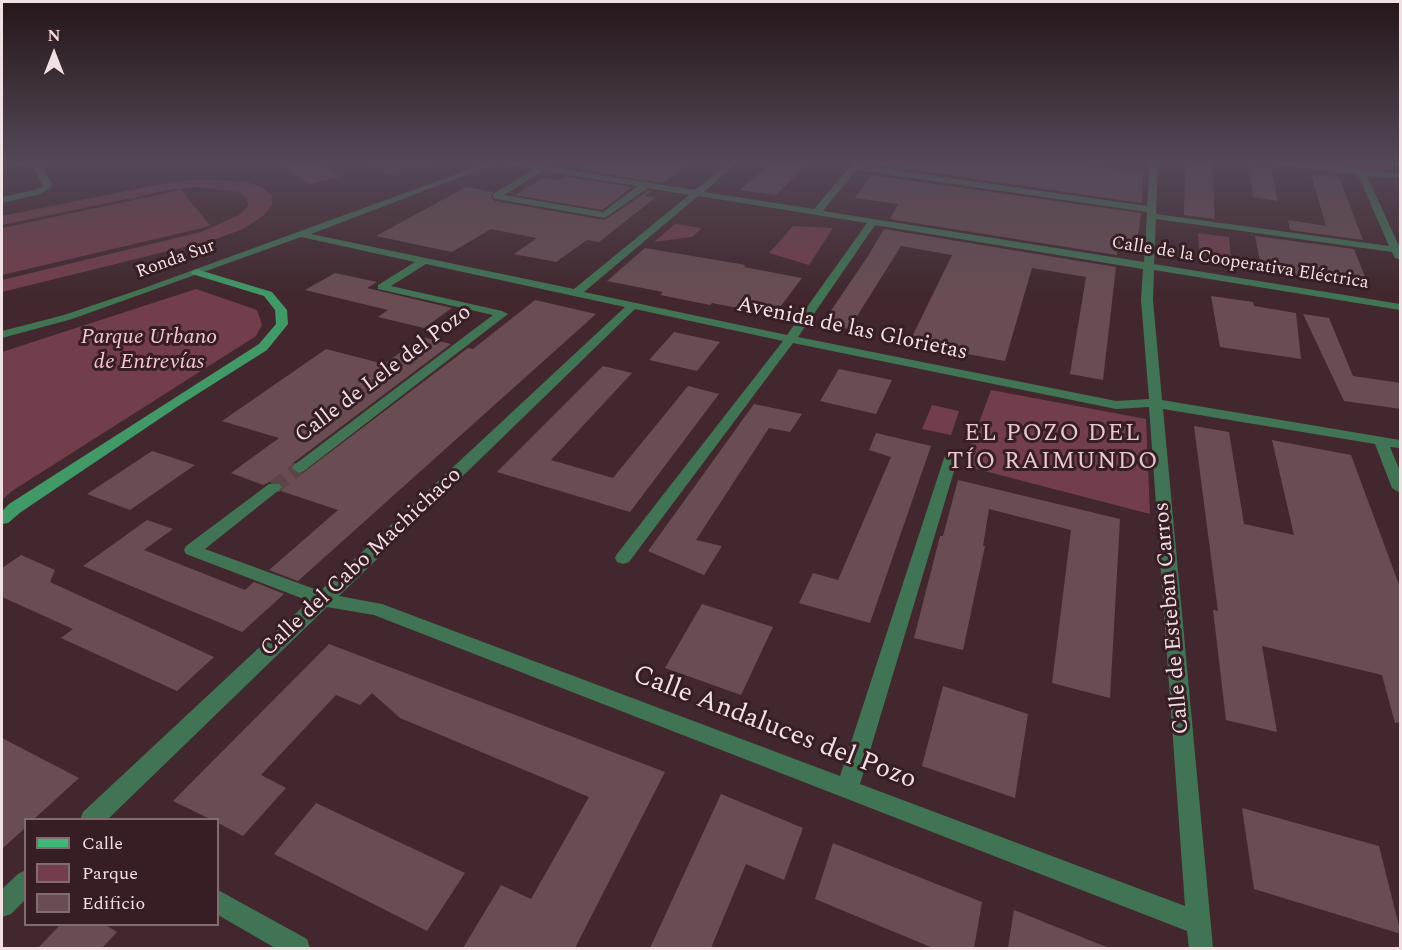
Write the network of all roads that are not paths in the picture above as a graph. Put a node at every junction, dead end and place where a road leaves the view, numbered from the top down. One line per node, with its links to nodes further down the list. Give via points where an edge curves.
1 (375, 206): 13 (street, Ronda Sur)
2 (555, 206): 3 (street, via 604,215)
3 (616, 206)
4 (678, 206): 18 (street)
5 (782, 206): 10 (street, Calle de la Cooperativa Eléctrica)
6 (822, 206): 10 (street)
7 (1113, 206): 11 (street)
8 (1153, 206): 11 (street, Calle de Esteban Carros)
9 (1377, 206): 14 (street)
10 (817, 212): 12 (street, Calle de la Cooperativa Eléctrica)
11 (1153, 213): 14 (street); 16 (street, Calle de Esteban Carros)
12 (873, 221): 16 (street, Calle de la Cooperativa Eléctrica); 22 (street)
13 (299, 234): 15 (street, Avenida de las Glorietas); 17 (street, Ronda Sur)
14 (1399, 254)
15 (425, 260): 18 (street, Avenida de las Glorietas); 27 (street, Calle de Lele del Pozo, via 382,286 502,314)
16 (1149, 266): 20 (street, Calle de la Cooperativa Eléctrica); 23 (street, Calle de Esteban Carros, via 1147,300)
17 (196, 272): 21 (street, Ronda Sur, via 68,317); 30 (street, via 268,294 281,310 282,324 263,347)
18 (576, 293): 19 (street, Avenida de las Glorietas)
19 (632, 306): 22 (street, Avenida de las Glorietas); 32 (street, Calle del Cabo Machichaco)
20 (1401, 307)
21 (2, 334)
22 (791, 338): 23 (street, Avenida de las Glorietas, via 1116,405); 31 (street)
23 (1155, 403): 24 (street, Avenida de las Glorietas); 38 (street, Calle de Esteban Carros)
24 (1380, 441): 25 (street, Avenida de las Glorietas); 29 (street)
25 (1401, 444)
26 (951, 458): 33 (street)
27 (299, 468)
28 (274, 487): 32 (street, via 192,550)
29 (1401, 488)
30 (2, 519)
31 (622, 558)
32 (324, 600): 33 (street, Calle Andaluces del Pozo, via 376,609); 34 (street, Calle del Cabo Machichaco)
33 (847, 789): 38 (street, Calle Andaluces del Pozo)
34 (92, 818)
35 (24, 884): 37 (street)
36 (219, 903): 39 (street)
37 (2, 905)
38 (1201, 936)
39 (298, 948)

